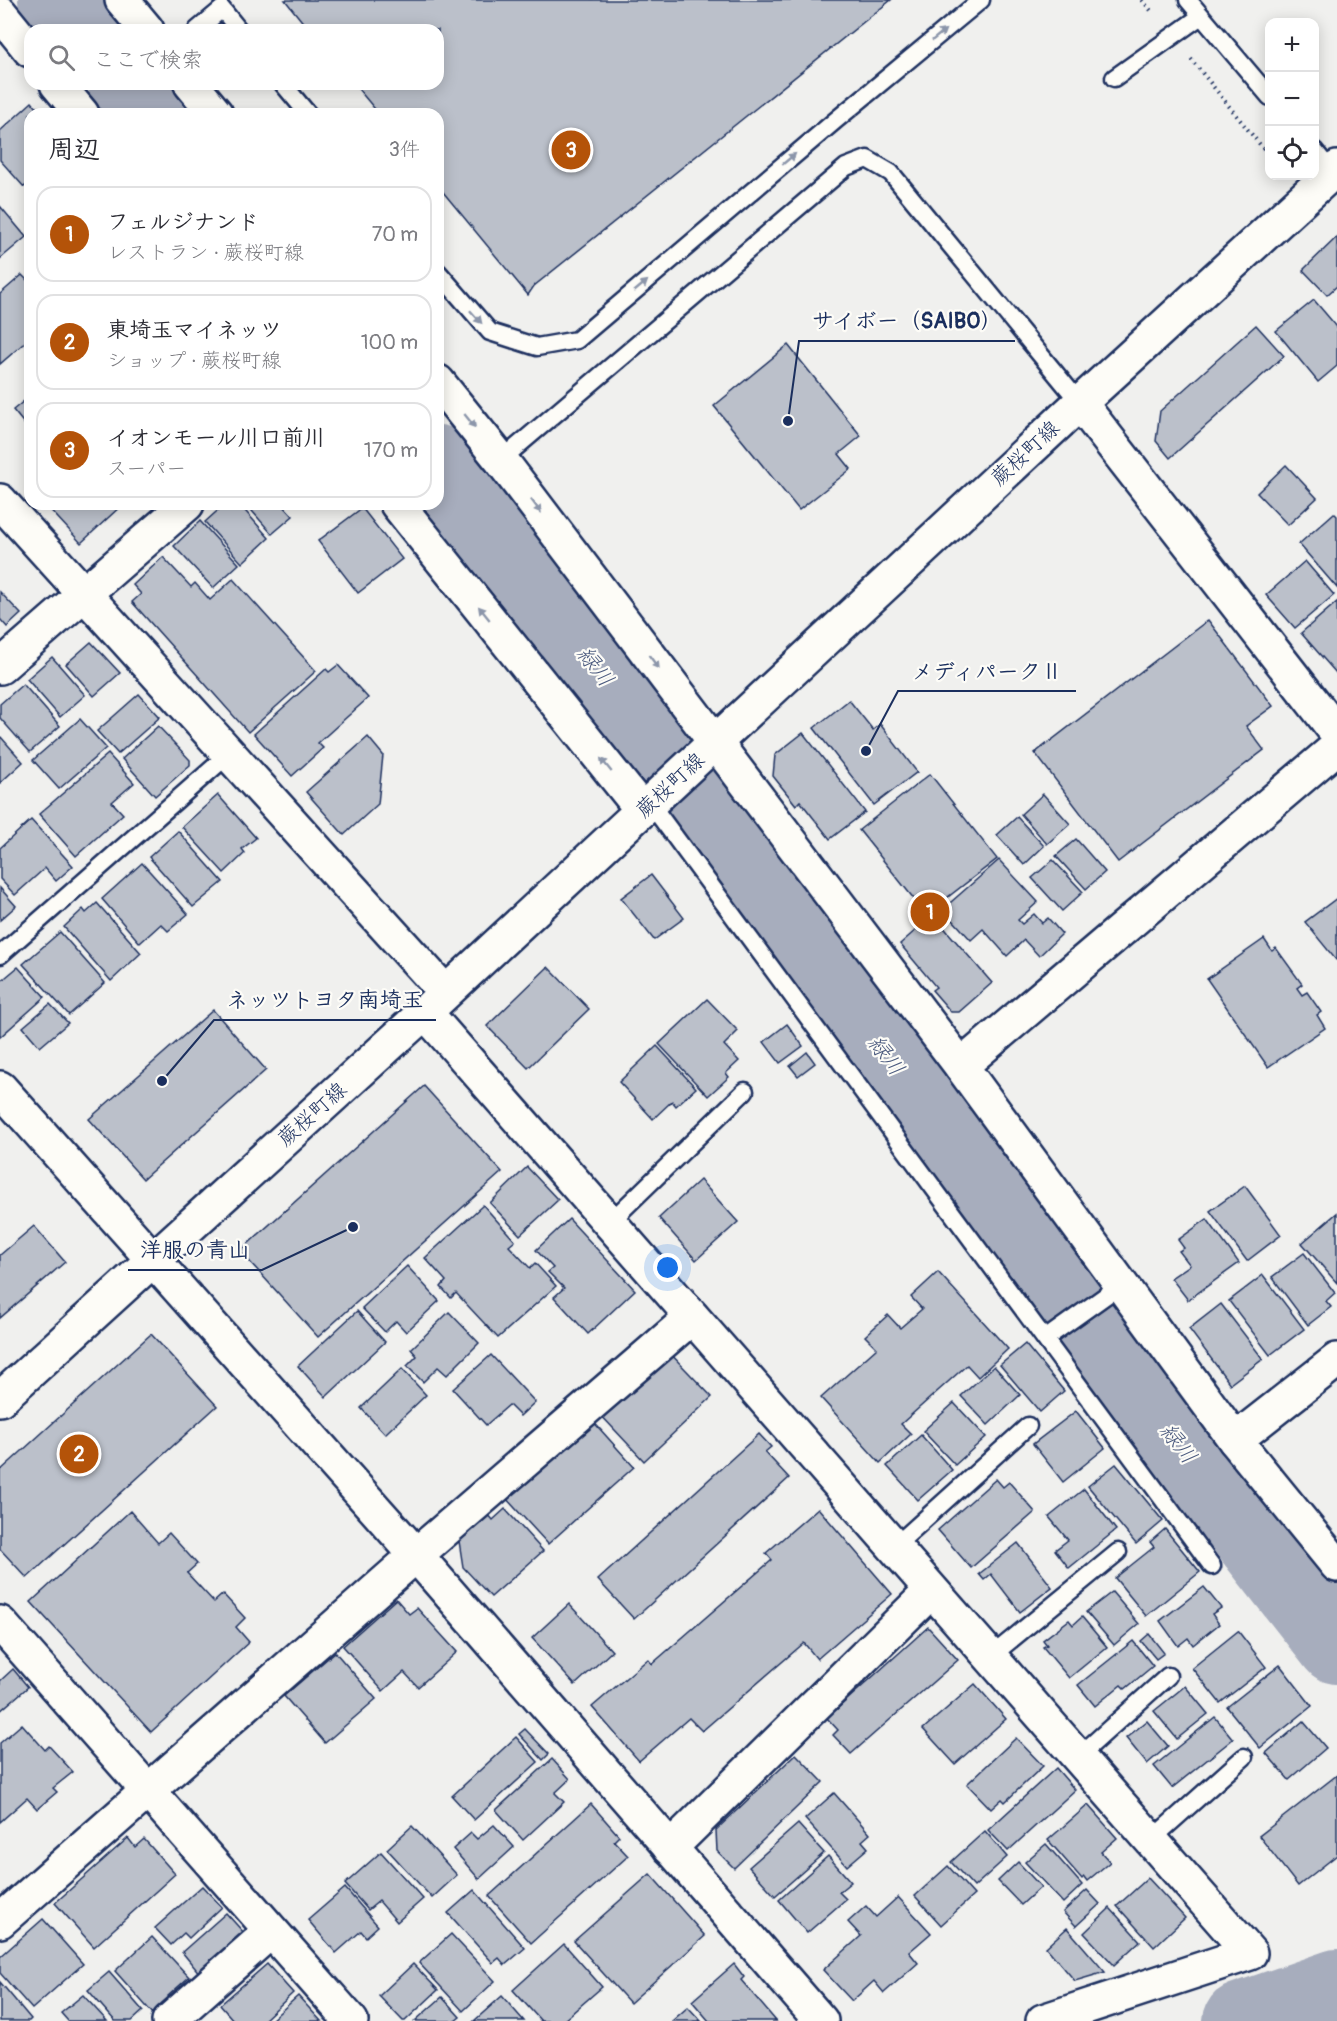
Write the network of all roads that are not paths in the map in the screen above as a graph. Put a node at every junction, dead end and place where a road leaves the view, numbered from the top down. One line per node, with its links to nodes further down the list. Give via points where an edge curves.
1 (122, 0): 7 (street)
2 (981, 0): 20 (lane, one-way to 2, via 490,332 537,347 577,340)
3 (1188, 0): 6 (lane)
4 (217, 5): 8 (lane); 9 (lane)
5 (0, 13): 10 (street)
6 (1201, 16): 11 (lane); 15 (lane)
7 (142, 24)
8 (202, 24)
9 (234, 24)
10 (24, 43)
11 (1114, 78)
12 (62, 90): 16 (street)
13 (196, 90): 17 (street)
14 (289, 90): 18 (lane)
15 (1265, 92)
16 (77, 108)
17 (211, 108)
18 (303, 108)
19 (1328, 163): 22 (street, 蕨桜町線)
20 (444, 279)
21 (444, 389): 23 (street, one-way to 23)
22 (1080, 403): 23 (lane, via 891,173 867,159 837,174); 29 (street); 31 (street, 蕨桜町線)
23 (501, 460): 31 (street, one-way to 31)
24 (0, 501): 27 (street)
25 (179, 510): 27 (street)
26 (402, 510): 33 (street, one-way to 26)
27 (83, 593): 28 (street); 32 (street)
28 (0, 667)
29 (1337, 733)
30 (1337, 747): 36 (street)
31 (707, 750): 33 (street, 蕨桜町線); 36 (street)
32 (229, 754): 34 (lane); 35 (street)
33 (649, 804): 35 (street, 蕨桜町線); 43 (lane)
34 (0, 955)
35 (435, 1002): 39 (street); 40 (street, 蕨桜町線)
36 (961, 1066): 41 (street)
37 (0, 1088): 40 (street)
38 (745, 1091): 39 (lane)
39 (610, 1222): 42 (street)
40 (152, 1260): 45 (street, 蕨桜町線); 50 (street)
41 (1122, 1284): 43 (lane); 47 (street)
42 (692, 1317): 48 (street); 50 (street)
43 (1045, 1339): 52 (lane)
44 (1337, 1360): 47 (street)
45 (0, 1399)
46 (1028, 1426): 48 (lane)
47 (1235, 1440): 51 (street)
48 (894, 1547): 53 (street)
49 (1118, 1552): 55 (lane)
50 (416, 1556): 59 (street); 61 (street)
51 (1337, 1565)
52 (1212, 1566)
53 (931, 1591): 55 (street); 61 (street)
54 (0, 1623): 59 (street)
55 (990, 1657): 57 (street)
56 (1168, 1676): 57 (lane)
57 (1078, 1757): 60 (street)
58 (1244, 1757): 60 (lane)
59 (148, 1791): 62 (street); 63 (street)
60 (1150, 1840): 67 (street, via 1250,1953)
61 (670, 1848): 66 (street)
62 (0, 1921)
63 (272, 1931): 64 (street); 65 (street)
64 (169, 2021)
65 (351, 2021)
66 (821, 2021)
67 (1043, 2021)

